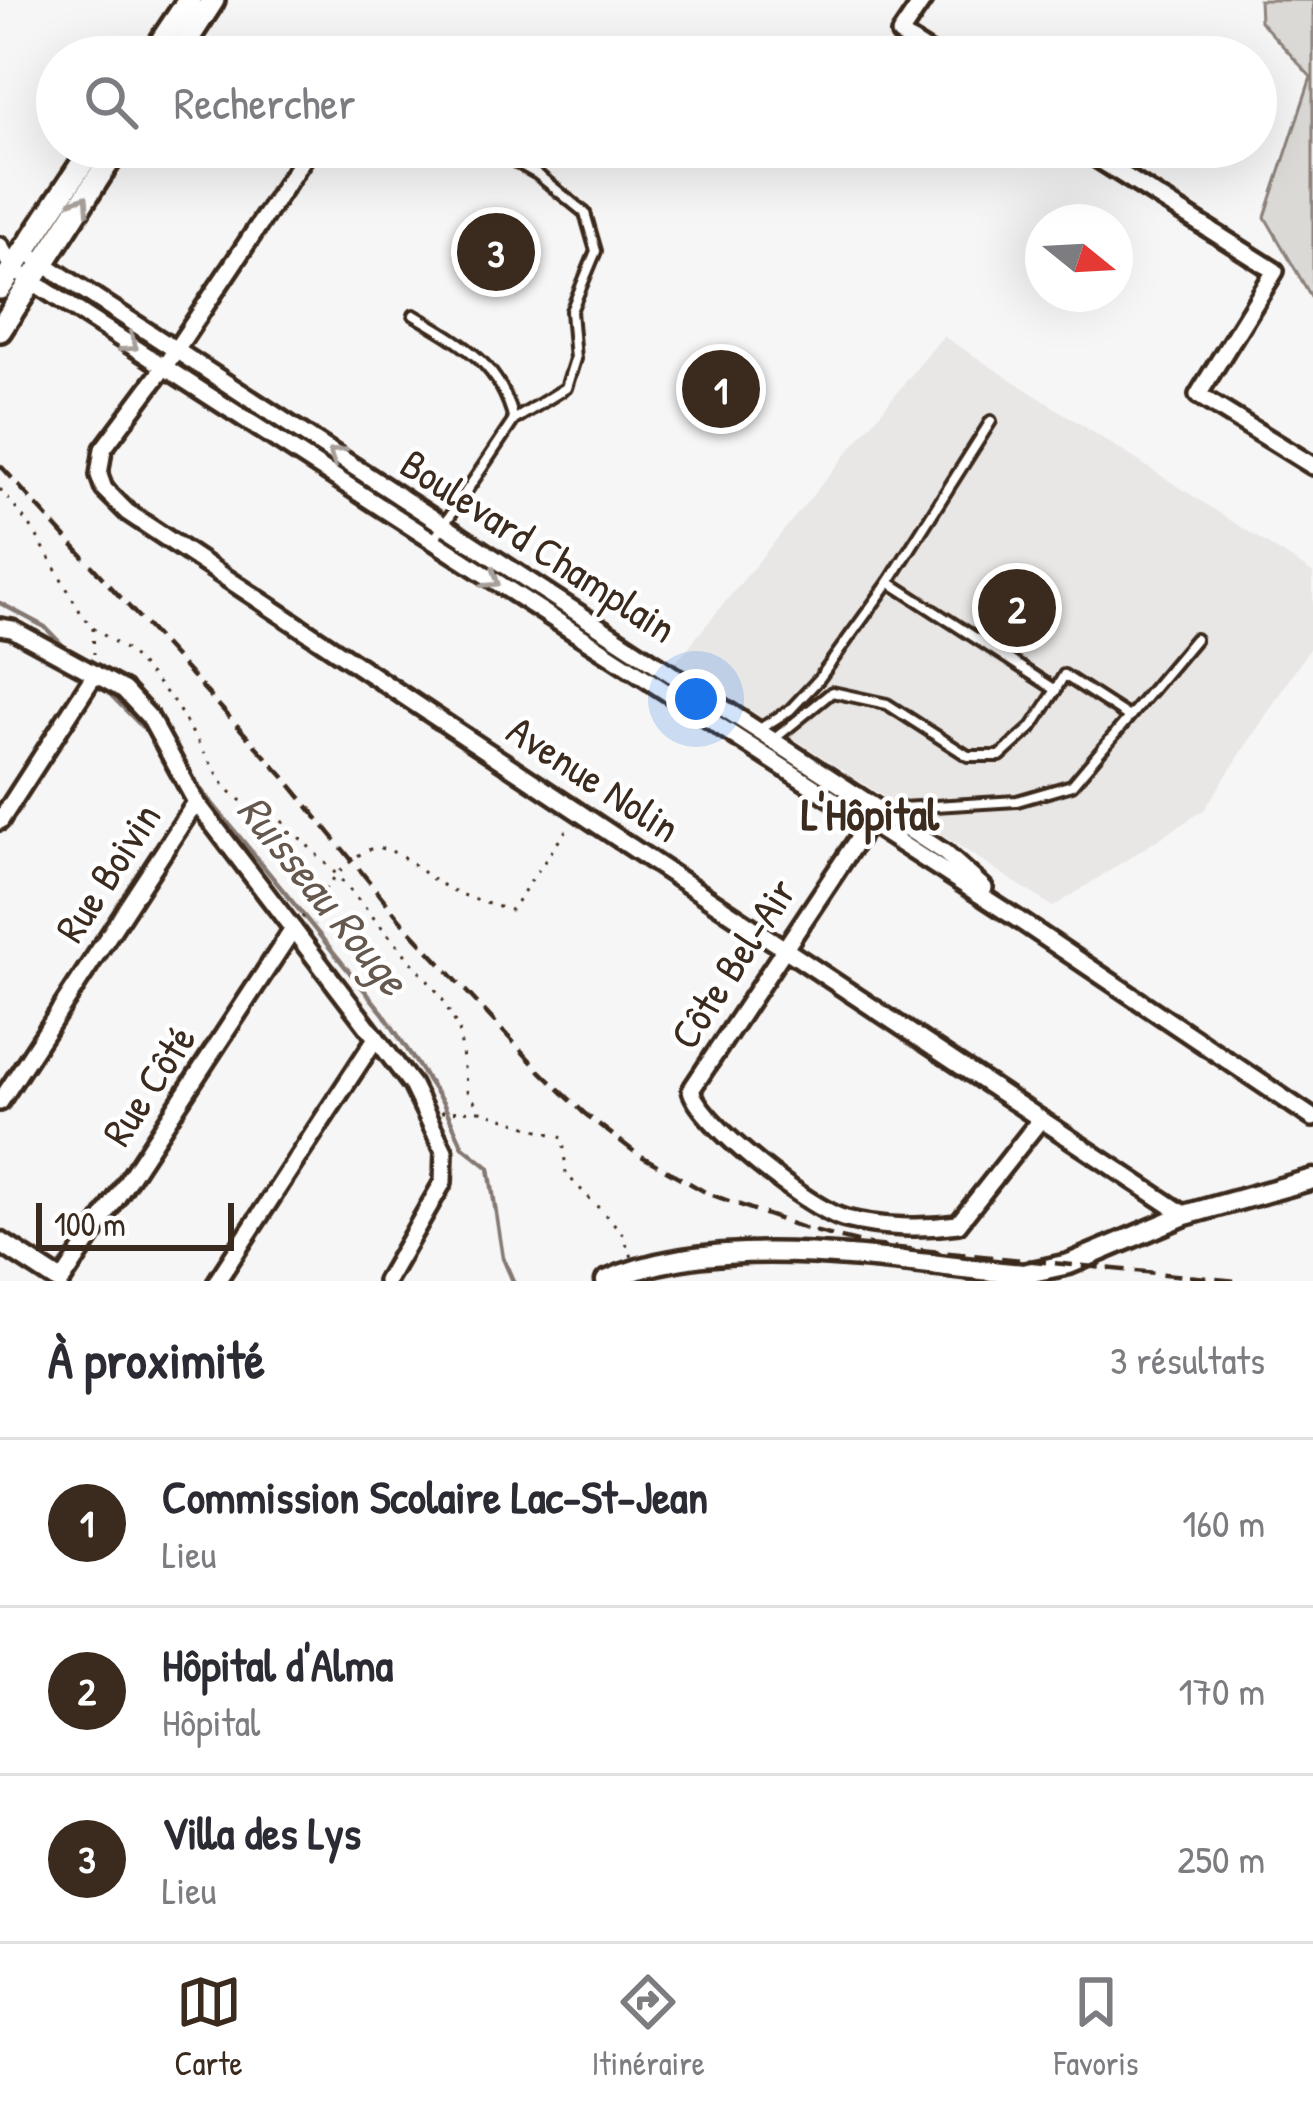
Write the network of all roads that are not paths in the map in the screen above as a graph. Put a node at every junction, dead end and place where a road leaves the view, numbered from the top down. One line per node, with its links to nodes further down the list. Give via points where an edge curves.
1 (189, 0): 4 (main road)
2 (213, 0): 5 (main road)
3 (923, 0): 6 (street)
4 (165, 36)
5 (190, 36)
6 (903, 36)
7 (79, 168): 12 (main road)
8 (100, 168): 12 (main road, one-way to 8)
9 (296, 168): 15 (street, Avenue Nolin)
10 (526, 168): 17 (lane, via 585,213 596,251 571,311 575,359 566,388)
11 (1111, 168): 19 (street, via 1275,271 1198,395)
12 (17, 264): 14 (main road); 15 (street, Boulevard Champlain); 16 (street, Boulevard Champlain, one-way to 16)
13 (414, 315): 17 (lane, via 490,368)
14 (0, 330)
15 (176, 349): 16 (street, Avenue Nolin); 20 (street, Boulevard Champlain, one-way to 15)
16 (165, 367): 21 (street, Boulevard Champlain); 33 (street, Avenue Nolin, via 104,449 104,489 127,512)
17 (514, 420): 20 (lane)
18 (991, 421): 22 (lane)
19 (1313, 466)
20 (443, 525): 21 (lane); 28 (street, Boulevard Champlain)
21 (433, 541): 28 (street, Boulevard Champlain, one-way to 28)
22 (889, 582): 26 (lane); 28 (lane, via 820,679)
23 (0, 627): 25 (street)
24 (1195, 639): 27 (lane)
25 (94, 674): 29 (street, via 150,718); 31 (street)
26 (1056, 690): 27 (lane, via 1064,675); 28 (lane, via 1032,728 1000,756 968,756 887,704 832,692)
27 (1130, 717): 30 (lane, via 1072,785 1017,801)
28 (758, 743): 30 (street, Boulevard Champlain)
29 (196, 802): 32 (street); 35 (street, Rue Boivin)
30 (873, 816): 33 (street, Côte Bel-Air); 36 (street, Boulevard Champlain)
31 (0, 821)
32 (293, 929): 34 (street); 41 (street, Rue Côté)
33 (784, 947): 37 (street, Avenue Nolin); 37 (street, Côte Bel-Air, via 691,1090 710,1123 815,1206 845,1219 927,1229 958,1224)
34 (376, 1038): 42 (street); 43 (street, via 444,1151 443,1182)
35 (0, 1102)
36 (1313, 1118)
37 (1040, 1120): 39 (street, Avenue Nolin)
38 (1313, 1179): 39 (street)
39 (1185, 1215): 44 (street, via 1069,1264 1023,1274 773,1252 694,1254)
40 (0, 1242): 41 (street)
41 (61, 1281)
42 (217, 1281)
43 (386, 1281)
44 (606, 1281)

